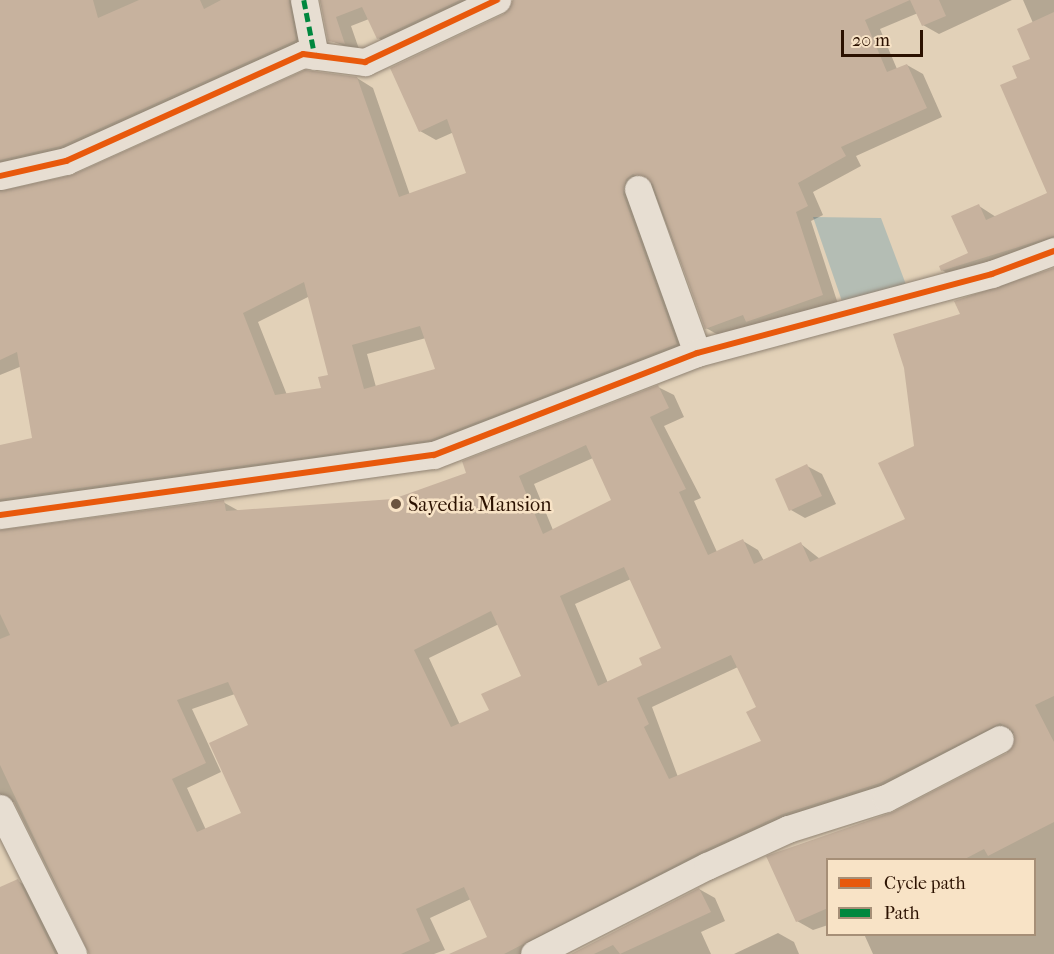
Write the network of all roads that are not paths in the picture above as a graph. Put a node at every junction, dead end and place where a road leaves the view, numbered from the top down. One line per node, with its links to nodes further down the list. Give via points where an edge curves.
1 (304, 0): 3 (street)
2 (497, 0): 3 (street, via 365,62)
3 (315, 56): 4 (street, via 303,54 66,161)
4 (0, 176)
5 (638, 189): 7 (street)
6 (1054, 251): 7 (street, via 992,274)
7 (697, 353): 8 (street, via 434,455)
8 (0, 514)
9 (1000, 739): 12 (street, via 886,798 788,829 717,861)
10 (0, 808): 11 (street)
11 (73, 954)
12 (534, 954)

